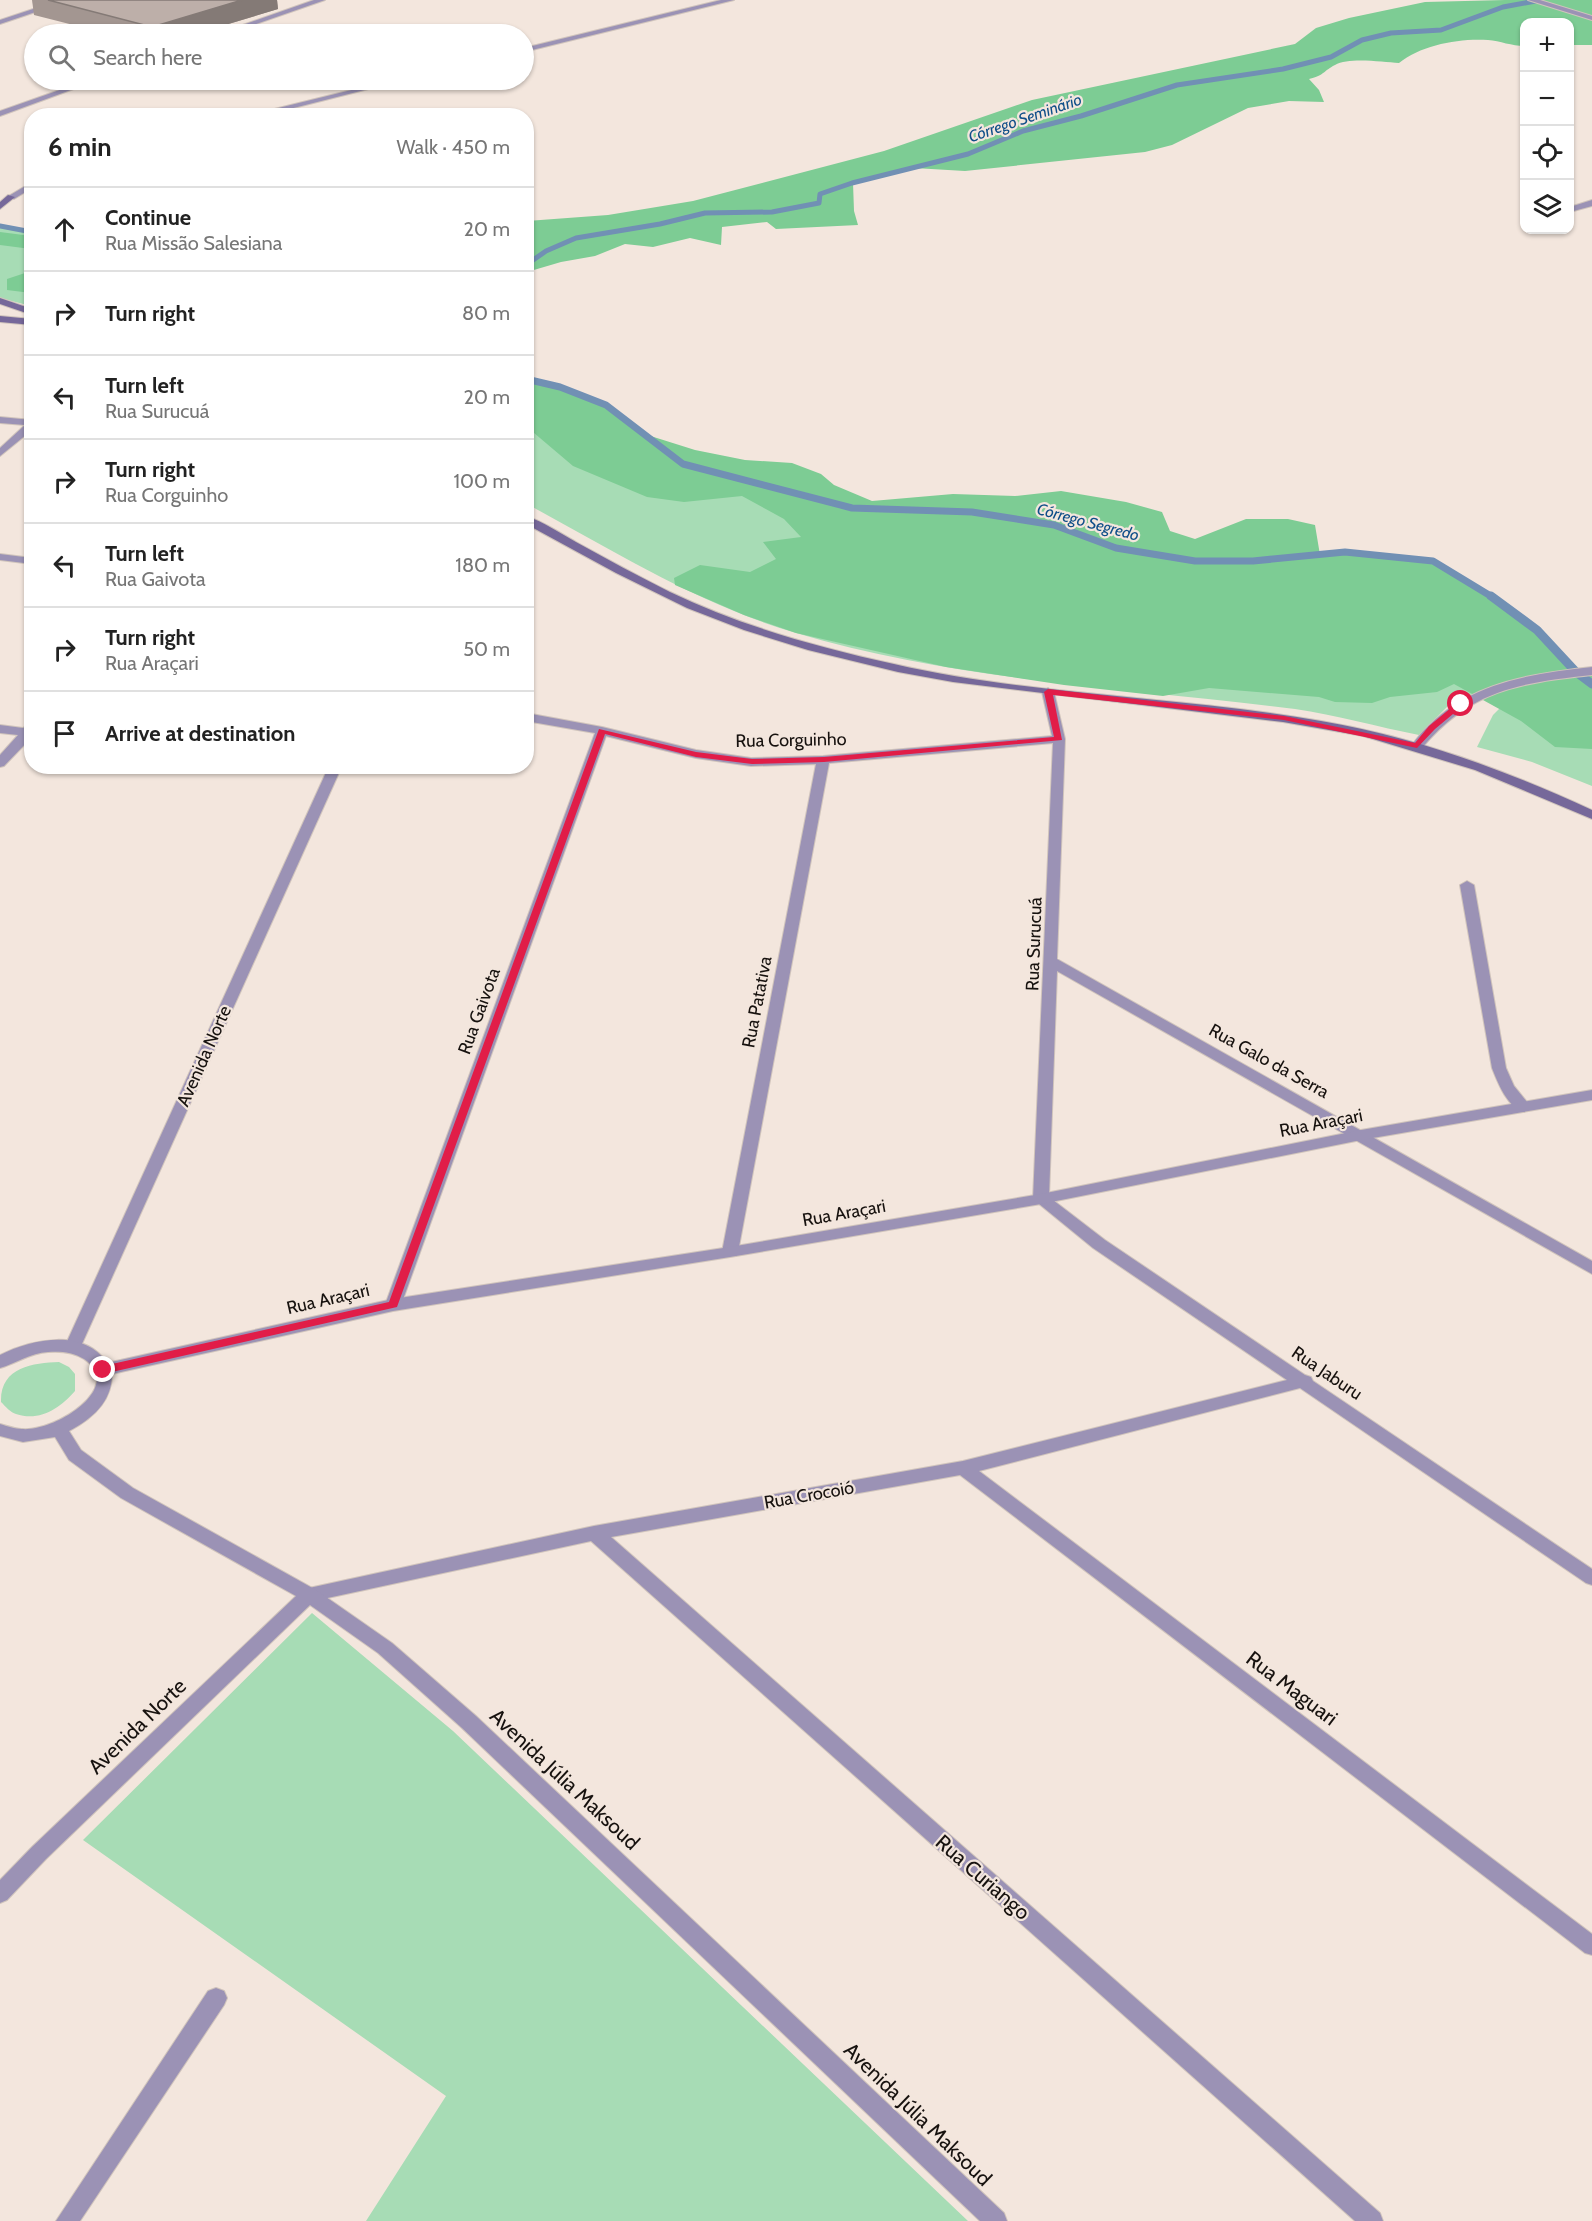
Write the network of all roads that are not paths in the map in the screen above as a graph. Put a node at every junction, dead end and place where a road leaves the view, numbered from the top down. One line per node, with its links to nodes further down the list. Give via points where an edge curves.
1 (44, 0): 6 (street)
2 (67, 0): 6 (street)
3 (321, 0): 9 (street)
4 (730, 0): 10 (street)
5 (1532, 0): 7 (street)
6 (56, 4): 8 (street)
7 (1592, 18)
8 (0, 22)
9 (250, 24)
10 (534, 48)
11 (66, 90): 14 (street)
12 (358, 90): 13 (street)
13 (283, 108)
14 (0, 114)
15 (24, 189): 17 (street)
16 (0, 196): 17 (main road)
17 (11, 197): 19 (main road)
18 (1592, 203): 20 (street)
19 (0, 206)
20 (1574, 208)
21 (0, 301): 22 (main road)
22 (24, 309)
23 (0, 319): 24 (main road)
24 (24, 321)
25 (0, 420): 26 (street)
26 (24, 423)
27 (24, 431): 28 (street)
28 (0, 453)
29 (534, 523): 33 (main road, via 667,593 786,640 912,670)
30 (0, 557): 31 (street)
31 (24, 560)
32 (1592, 671): 40 (street, via 1508,684 1477,694 1432,728)
33 (1048, 692): 39 (street, Rua Surucuá); 40 (main road, via 1284,718)
34 (534, 718): 37 (street, Rua Corguinho)
35 (0, 729): 36 (street)
36 (24, 730)
37 (602, 731): 41 (street, Rua Corguinho, via 696,754 752,762); 53 (street, Rua Gaivota)
38 (24, 736): 42 (street)
39 (1059, 739): 41 (street, Rua Corguinho); 46 (street, Rua Surucuá)
40 (1417, 746): 44 (main road, via 1479,766)
41 (824, 760): 51 (street, Rua Patativa)
42 (0, 762)
43 (332, 774): 54 (street, Avenida Norte)
44 (1592, 815)
45 (1467, 885): 48 (street, via 1499,1068 1507,1088)
46 (1052, 962): 49 (street, Rua Galo da Serra); 50 (street, Rua Surucuá)
47 (1592, 1095): 48 (street, Rua Araçari)
48 (1524, 1107): 49 (street, Rua Araçari)
49 (1361, 1135): 50 (street, Rua Araçari); 52 (street, Rua Galo da Serra)
50 (1041, 1198): 51 (street, Rua Araçari); 57 (street, Rua Jaburu, via 1099,1244)
51 (730, 1252): 53 (street, Rua Araçari)
52 (1592, 1268)
53 (393, 1305): 56 (street, Rua Araçari)
54 (73, 1346): 55 (street, via 22,1350); 56 (street, via 92,1355)
55 (0, 1362)
56 (103, 1370): 59 (street, via 102,1392 92,1406)
57 (1305, 1382): 60 (street, Rua Crocoió); 62 (street, Rua Jaburu)
58 (0, 1430): 59 (street, via 24,1436)
59 (59, 1430): 63 (street, Avenida Júlia Maksoud, via 75,1455 127,1493)
60 (963, 1468): 61 (street, Rua Crocoió); 65 (street, Rua Maguari)
61 (594, 1533): 63 (street, Rua Crocoió); 69 (street, Rua Curiango)
62 (1592, 1578)
63 (309, 1594): 64 (street, Avenida Norte); 68 (street, Avenida Júlia Maksoud, via 385,1648 469,1722)
64 (0, 1894)
65 (1592, 1946)
66 (216, 1998): 67 (street)
67 (67, 2221)
68 (996, 2221)
69 (1372, 2221)

